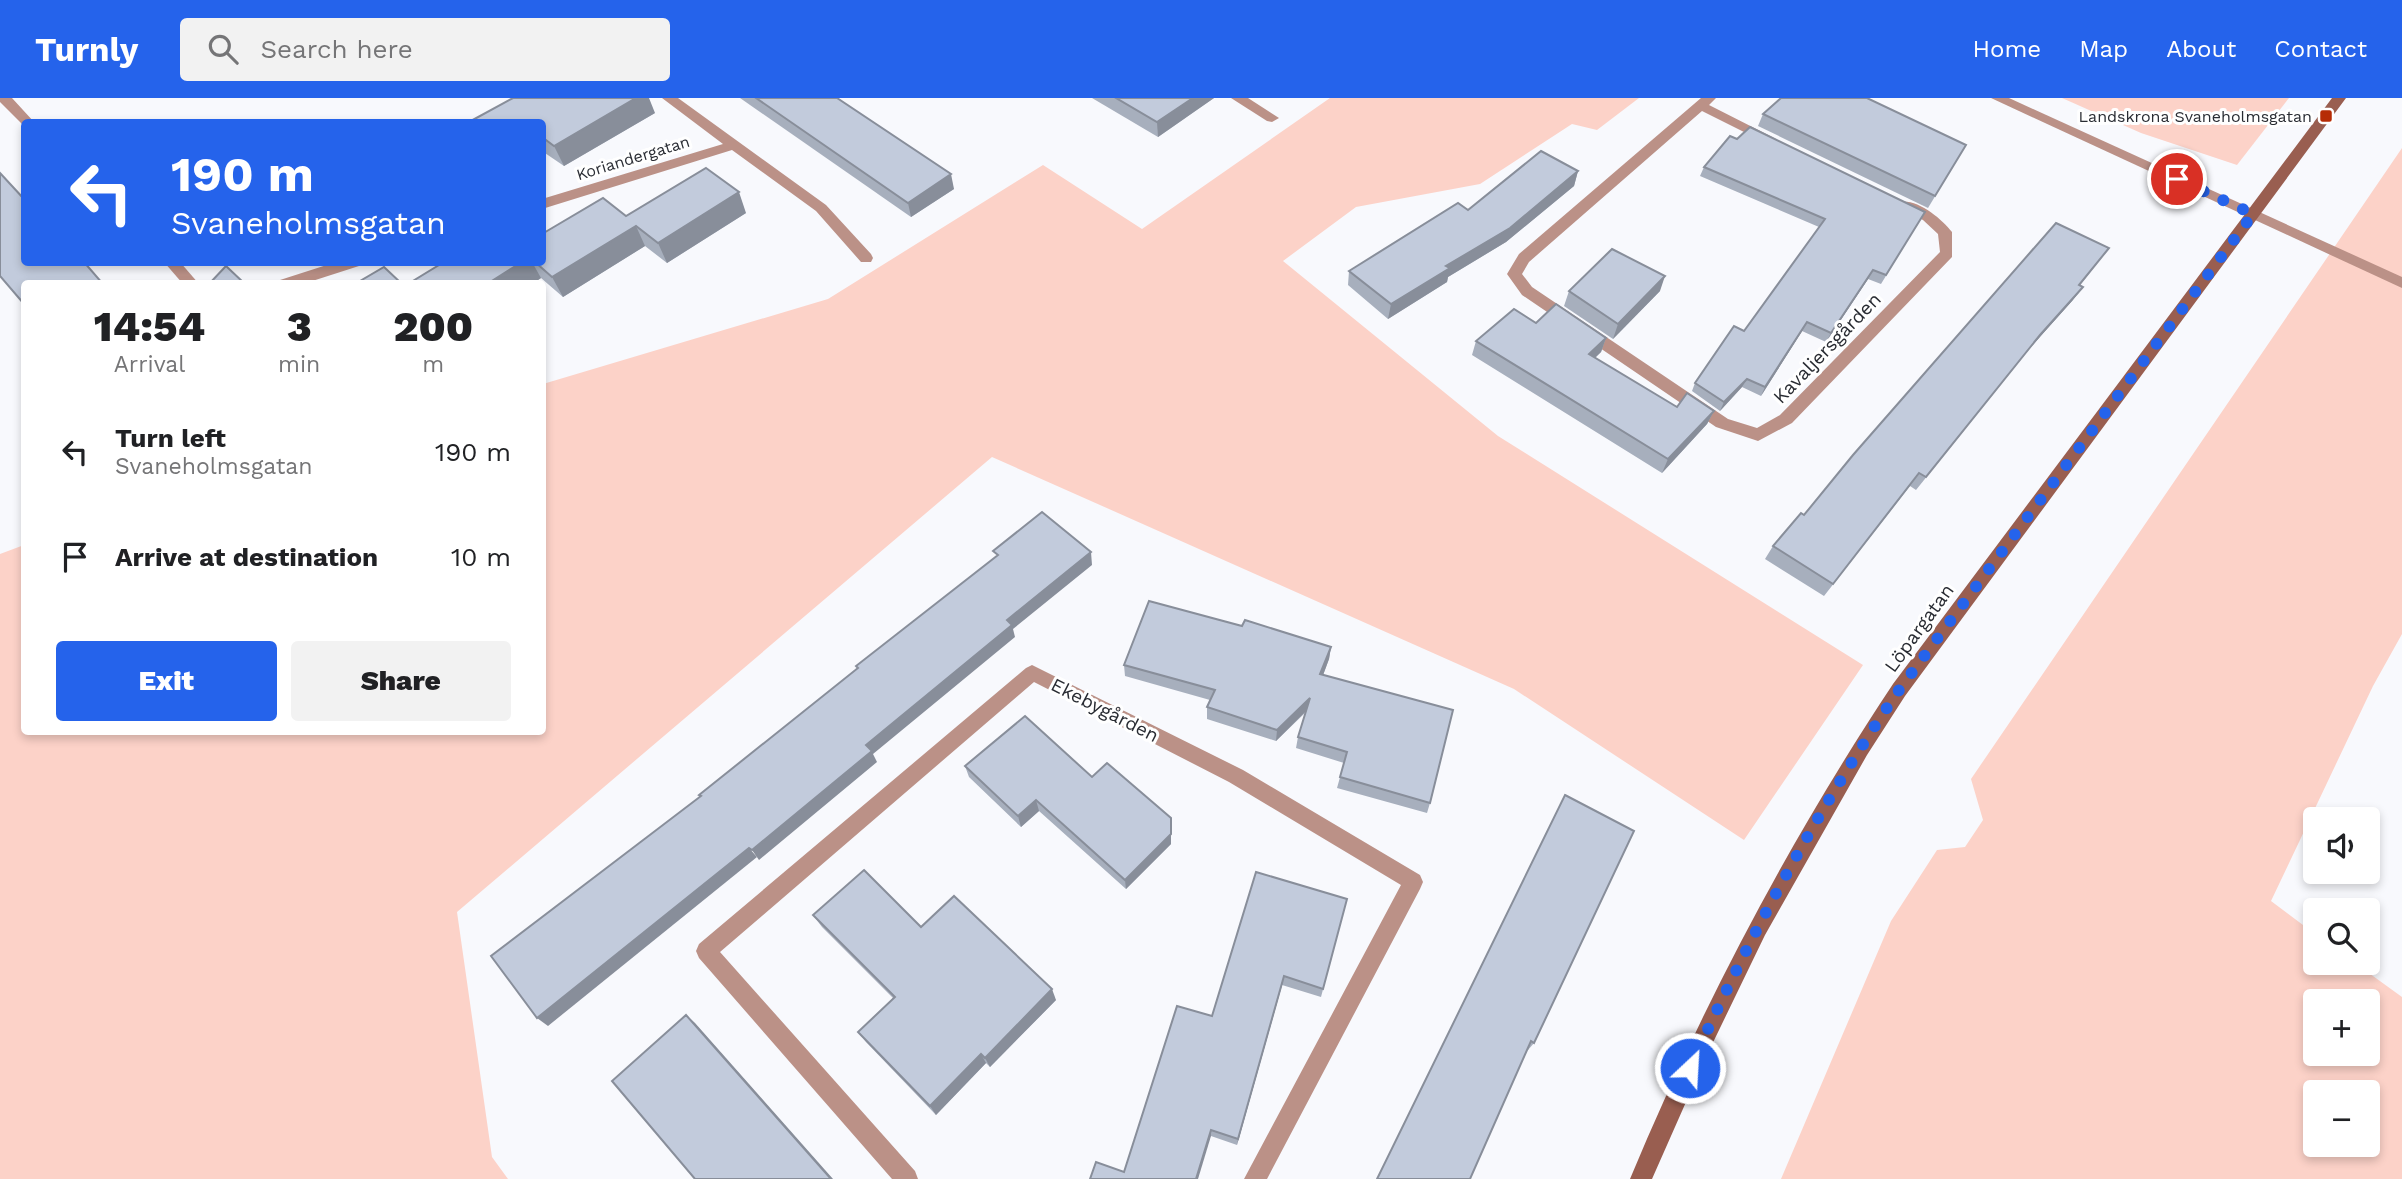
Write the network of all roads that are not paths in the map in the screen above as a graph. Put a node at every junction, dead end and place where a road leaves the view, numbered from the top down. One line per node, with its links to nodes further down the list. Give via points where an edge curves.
1 (4, 98): 8 (street)
2 (669, 98): 9 (street, Koriandergatan)
3 (1238, 98): 7 (street)
4 (1998, 98): 13 (street)
5 (2339, 98): 13 (street, Löpargatan)
6 (1705, 102): 10 (street, Kavaljersgården); 11 (street, Kavaljersgården, via 1524,258 1514,274 1527,291 1722,423 1758,435 1786,419 1947,253 1945,232 1928,217)
7 (1272, 118)
8 (26, 119)
9 (734, 145): 12 (street, Koriandergatan); 14 (street, Koriandergatan, via 821,208)
10 (1788, 149)
11 (1894, 200)
12 (546, 203)
13 (2253, 214): 19 (street); 22 (street, Löpargatan, via 1856,753 1779,884 1733,974)
14 (866, 258)
15 (175, 266): 17 (street)
16 (341, 266): 18 (street)
17 (188, 280)
18 (298, 280)
19 (2402, 283)
20 (907, 1179): 21 (street, Ekebygården, via 706,951 1032,673 1236,776 1413,882)
21 (1255, 1179)
22 (1641, 1179)

